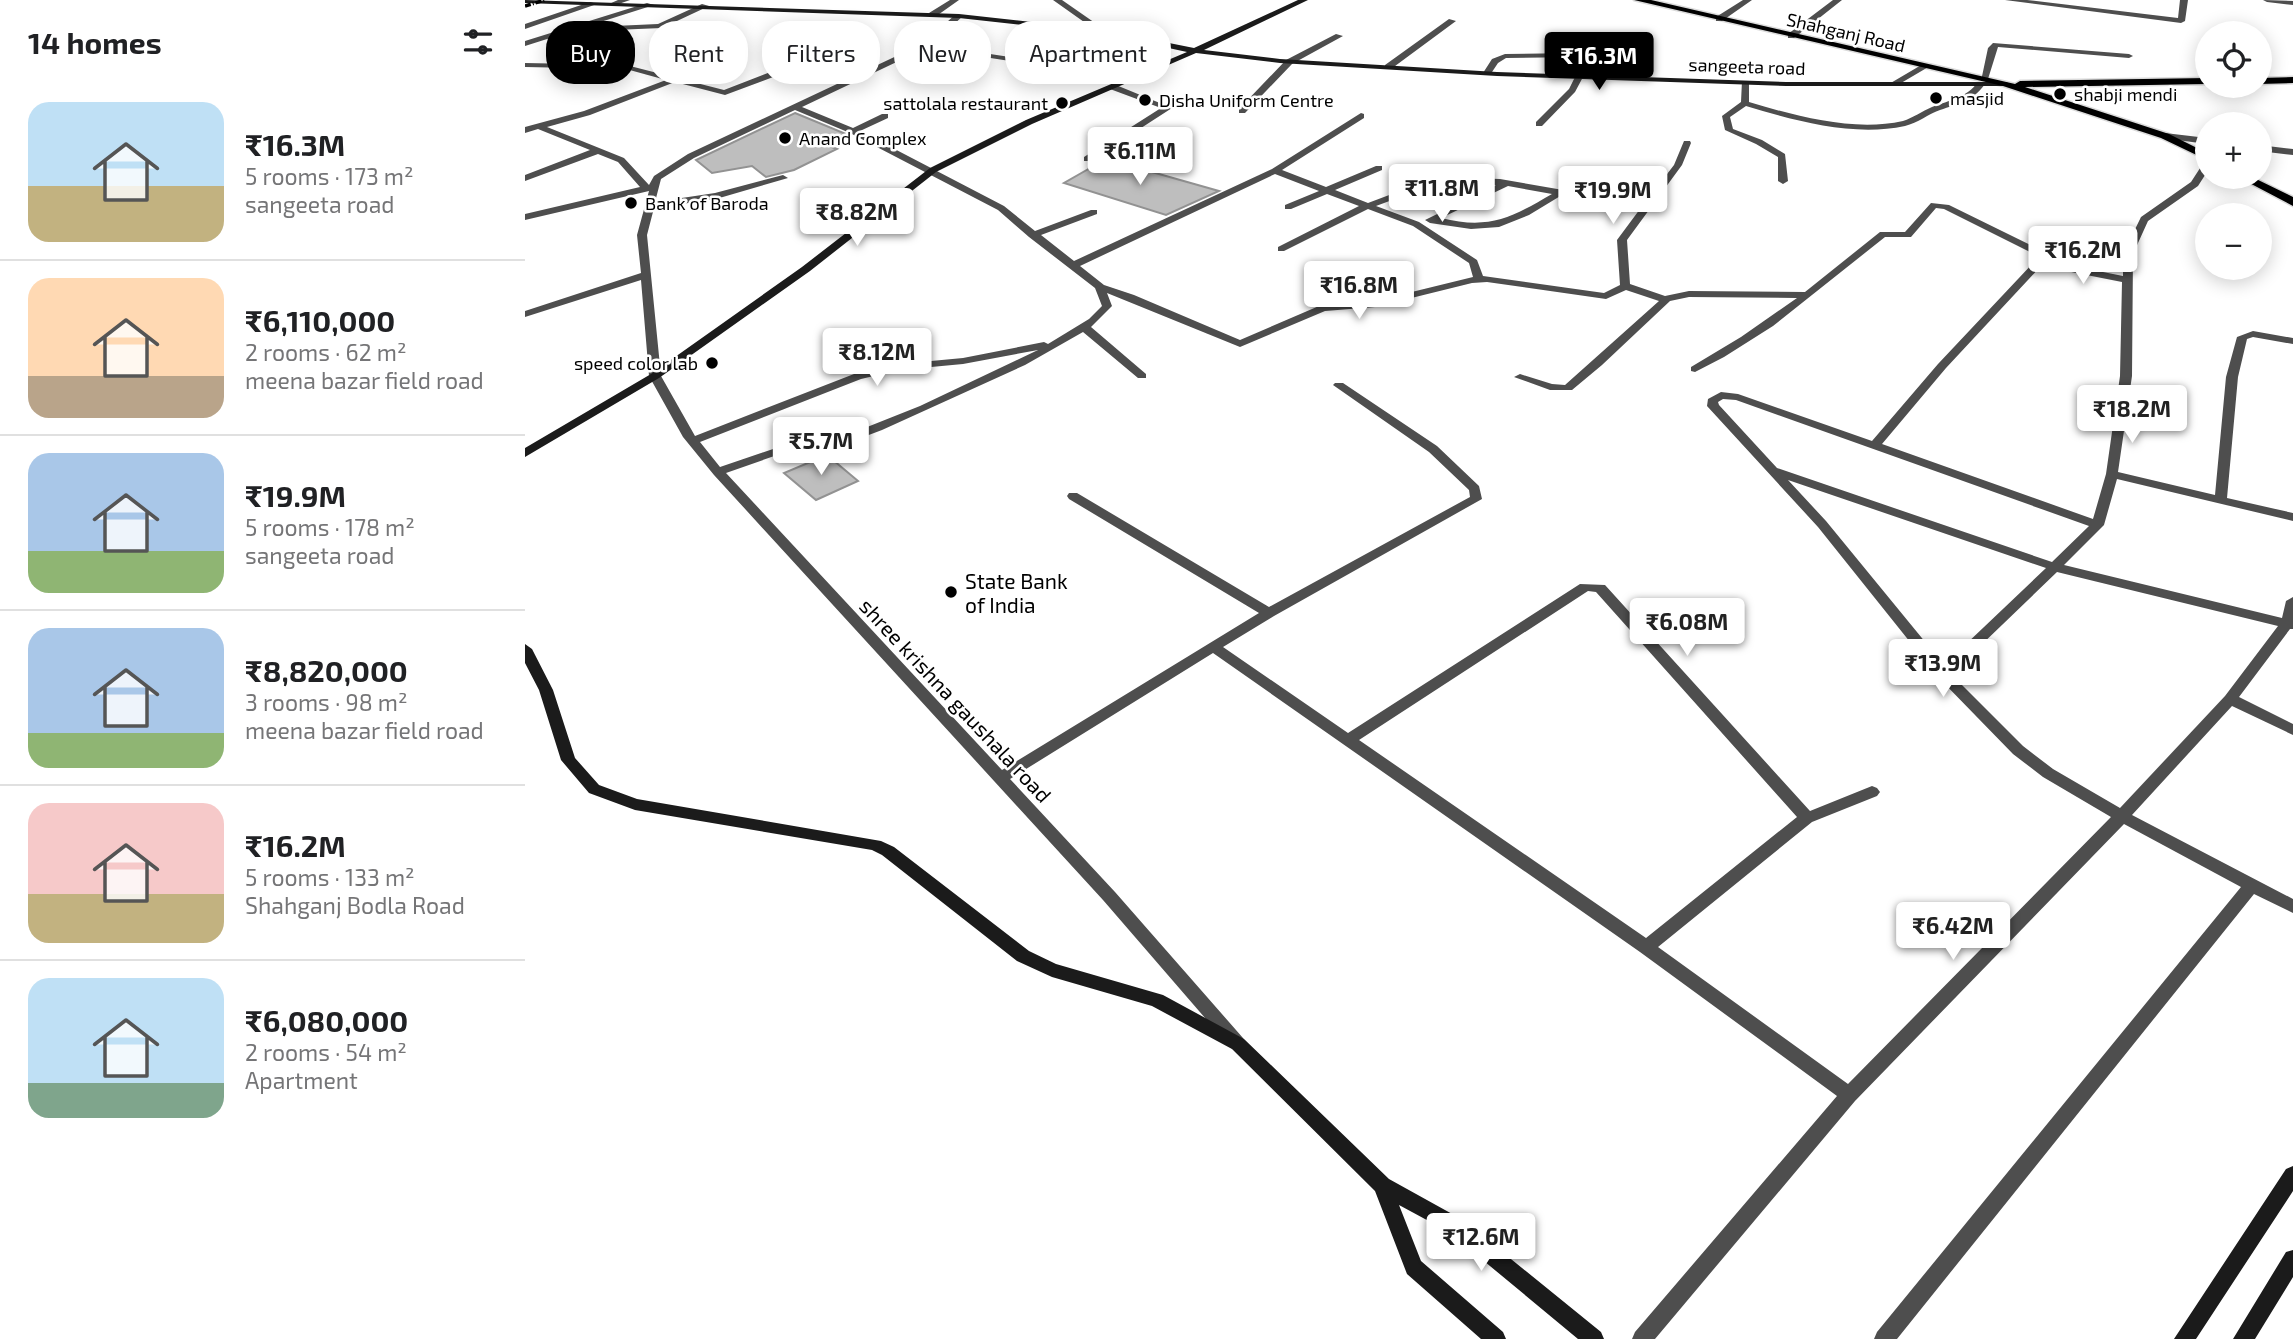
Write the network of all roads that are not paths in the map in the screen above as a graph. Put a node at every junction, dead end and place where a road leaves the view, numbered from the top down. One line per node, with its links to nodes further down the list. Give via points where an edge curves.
1 (584, 0): 16 (street)
2 (626, 0): 19 (street)
3 (698, 0): 21 (street)
4 (955, 0): 24 (street)
5 (1304, 0): 37 (main road)
6 (1639, 0): 26 (main road, Shahganj Road)
7 (1748, 0): 26 (street)
8 (1838, 0): 34 (street)
9 (2009, 0): 15 (street)
10 (2114, 0): 23 (street)
11 (2184, 0): 23 (street, via 2181,21)
12 (2267, 0): 17 (street)
13 (525, 1): 16 (main road, sangeeta road)
14 (1062, 1): 29 (street)
15 (2029, 1): 23 (street)
16 (575, 3): 18 (main road, sangeeta road)
17 (2293, 3)
18 (593, 4): 19 (main road, sangeeta road); 31 (street)
19 (613, 4): 20 (main road, sangeeta road)
20 (650, 5): 21 (main road, sangeeta road); 35 (street)
21 (687, 5): 22 (main road, sangeeta road)
22 (705, 6): 24 (main road, sangeeta road); 32 (street, via 659,26)
23 (2113, 13)
24 (932, 15): 25 (main road, sangeeta road)
25 (959, 16): 27 (street); 28 (main road, sangeeta road)
26 (1719, 19): 34 (main road, Shahganj Road)
27 (953, 21)
28 (1005, 21)
29 (1089, 21)
30 (1452, 21): 44 (street)
31 (525, 27)
32 (635, 27)
33 (1339, 36): 41 (street)
34 (1791, 36): 43 (main road, Shahganj Road)
35 (525, 44)
36 (1171, 46): 37 (main road, sangeeta road)
37 (1195, 51): 41 (main road, sangeeta road); 58 (main road)
38 (1578, 55): 46 (street, via 1509,55 1497,59)
39 (2129, 56): 52 (street, via 1996,45)
40 (894, 61): 60 (street)
41 (1289, 62): 44 (main road, sangeeta road); 61 (street)
42 (525, 65): 45 (street, via 626,67)
43 (1926, 66): 52 (main road, Shahganj Road); 56 (street)
44 (1388, 67): 46 (main road, sangeeta road)
45 (649, 72)
46 (1487, 73): 47 (main road, sangeeta road)
47 (1580, 76): 53 (main road, sangeeta road); 64 (street)
48 (762, 79): 55 (street, via 729,93)
49 (2293, 80): 51 (main road)
50 (2195, 81): 57 (main road)
51 (2272, 81)
52 (1982, 82): 56 (main road, sangeeta road); 57 (main road, Shahganj Road); 59 (street, via 1971,98 1902,123 1864,125 1788,116)
53 (1745, 83): 56 (main road, sangeeta road); 59 (street)
54 (664, 84): 65 (street)
55 (696, 84)
56 (1893, 84)
57 (2005, 84): 68 (main road)
58 (1113, 87): 75 (street, via 1168,108); 77 (main road)
59 (1745, 103): 81 (street, via 1726,116 1729,130 1782,156)
60 (795, 107): 67 (street); 84 (street, via 665,171)
61 (1243, 111)
62 (885, 116): 67 (street)
63 (1361, 116): 78 (street)
64 (1539, 124)
65 (539, 126): 66 (street); 71 (street)
66 (525, 130)
67 (853, 131): 77 (street)
68 (2165, 136): 69 (street); 73 (main road)
69 (2195, 140)
70 (1687, 143): 92 (street, via 1678,165)
71 (599, 150): 79 (street); 84 (street, via 621,160)
72 (2272, 150): 74 (street)
73 (2195, 151)
74 (2293, 152)
75 (1087, 159)
76 (1379, 168): 86 (street)
77 (933, 170): 97 (street, via 1001,208); 113 (main road, via 806,269)
78 (1275, 171): 86 (street); 99 (street)
79 (525, 178)
80 (783, 178): 90 (street, via 716,196)
81 (1783, 181)
82 (1507, 183): 87 (street); 89 (street, via 1437,180); 95 (street)
83 (2195, 184): 103 (street, via 2138,227 2128,254)
84 (650, 188): 90 (street); 94 (street)
85 (2268, 189): 88 (main road)
86 (1327, 190): 89 (street); 91 (street)
87 (1559, 193): 92 (street); 95 (street, via 1500,227)
88 (2293, 202)
89 (1368, 205): 96 (street); 98 (street)
90 (650, 206): 101 (street, via 642,235)
91 (1289, 207)
92 (1646, 207): 104 (street, via 1622,240)
93 (1094, 212): 97 (street)
94 (525, 217)
95 (1432, 219): 96 (street)
96 (1420, 226): 102 (street, via 1473,262)
97 (1032, 235): 99 (street)
98 (1281, 249)
99 (1071, 266): 105 (street)
100 (2067, 267): 103 (street); 106 (street, via 1934,205 1908,234 1883,234); 118 (street, via 2039,263)
101 (646, 275): 108 (street); 113 (street)
102 (1479, 279): 104 (street, via 1606,296); 105 (street, via 1375,304 1323,308 1240,344)
103 (2128, 280): 122 (street, via 2126,376)
104 (1625, 286): 107 (street)
105 (1100, 287): 109 (street, via 1105,312)
106 (1808, 295): 107 (street); 112 (street, via 1730,351)
107 (1666, 299): 115 (street, via 1575,385 1561,388)
108 (525, 314)
109 (1084, 327): 110 (street); 114 (street)
110 (1061, 341): 117 (street, via 858,376); 121 (street, via 950,396 819,449 777,452)
111 (2293, 341): 124 (street, via 2253,334 2242,337 2232,377)
112 (1695, 369)
113 (655, 376): 117 (street, shree krishna gaushala road); 119 (main road)
114 (1142, 376)
115 (1520, 377)
116 (1339, 385): 129 (street, via 1433,449 1478,495)
117 (693, 441): 121 (street, shree krishna gaushala road)
118 (1874, 446): 120 (street, via 1738,397 1712,401); 126 (street)
119 (525, 453)
120 (1768, 469): 127 (street); 133 (street, via 1822,524)
121 (719, 472): 137 (street, shree krishna gaushala road)
122 (2112, 474): 124 (street); 126 (street)
123 (1073, 496): 129 (street)
124 (2221, 500): 125 (street)
125 (2293, 517)
126 (2098, 525): 127 (street)
127 (2055, 567): 130 (street); 133 (street)
128 (2293, 601): 130 (street)
129 (1269, 614): 131 (street)
130 (2290, 624): 134 (street)
131 (1215, 648): 136 (street); 137 (street)
132 (525, 649): 144 (main road, via 546,690 568,760 594,789 635,804 875,845 898,857 1024,956 1052,970 1157,1000)
133 (1943, 674): 139 (street, via 2018,750)
134 (2230, 699): 135 (street); 139 (street)
135 (2293, 730)
136 (1347, 741): 140 (street, via 1585,587 1595,587); 143 (street)
137 (999, 779): 144 (street, shree krishna gaushala road)
138 (1872, 792): 140 (street)
139 (2122, 816): 141 (street); 145 (street)
140 (1807, 818): 143 (street)
141 (2252, 885): 142 (street); 152 (street)
142 (2293, 907)
143 (1646, 947): 145 (street)
144 (1238, 1044): 147 (main road)
145 (1849, 1095): 151 (street)
146 (2293, 1175): 153 (main road)
147 (1382, 1185): 149 (main road, via 1414,1267); 150 (main road, via 1456,1226)
148 (2293, 1259): 154 (main road)
149 (1496, 1339)
150 (1594, 1339)
151 (1642, 1339)
152 (1884, 1339)
153 (2185, 1339)
154 (2243, 1339)

